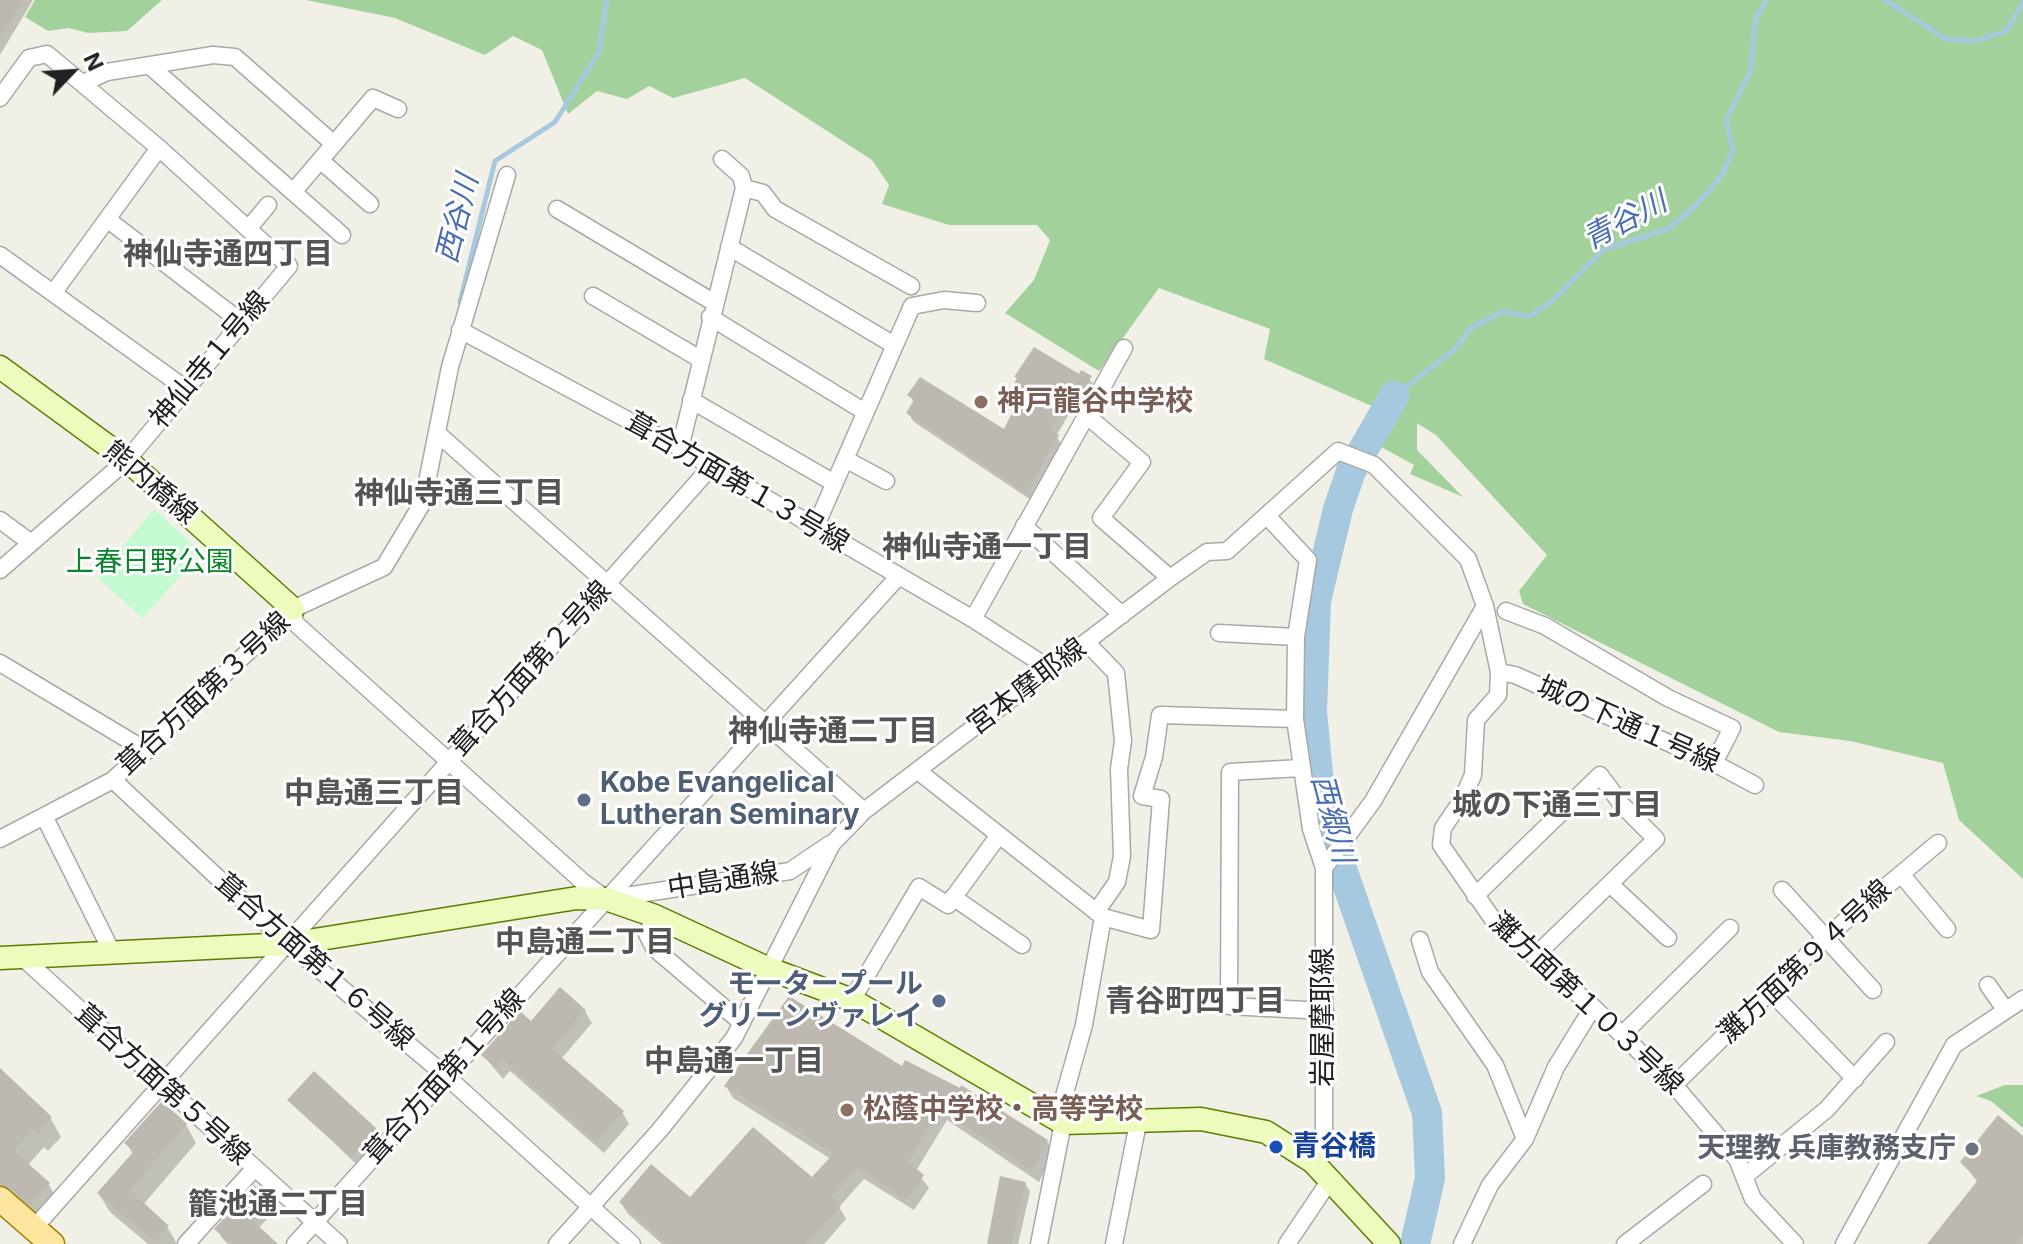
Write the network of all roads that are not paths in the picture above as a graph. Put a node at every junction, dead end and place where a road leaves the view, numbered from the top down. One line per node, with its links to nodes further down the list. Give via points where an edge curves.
1 (150, 66): 2 (street, via 107,72); 5 (street, via 213,55 235,57); 11 (street)
2 (83, 83): 3 (street, 神仙寺１号線, via 47,54 29,58); 6 (street, 神仙寺１号線)
3 (0, 98)
4 (398, 109): 5 (street, via 373,98)
5 (334, 144): 8 (street)
6 (159, 148): 15 (street); 16 (street, 神仙寺１号線)
7 (722, 159): 10 (street, via 741,176)
8 (320, 160): 11 (street); 12 (street)
9 (507, 175): 26 (street, 葺合方面第３号線)
10 (744, 188): 18 (street); 20 (street, via 763,193 775,209)
11 (293, 192): 17 (street)
12 (370, 204)
13 (268, 205): 16 (street)
14 (557, 209): 24 (street)
15 (107, 219): 21 (street); 25 (street)
16 (248, 229): 25 (street, 神仙寺１号線, via 289,266)
17 (342, 235)
18 (729, 247): 24 (street); 27 (street)
19 (0, 255): 21 (street)
20 (911, 286)
21 (54, 292): 31 (street)
22 (593, 296): 29 (street)
23 (977, 303): 27 (street, via 944,300 912,306)
24 (712, 309): 29 (street); 33 (street)
25 (240, 321): 31 (street, 神仙寺１号線)
26 (460, 330): 35 (street, 葺合方面第３号線); 36 (street, 葺合方面第１３号線)
27 (894, 345): 33 (street)
28 (1124, 348): 34 (street)
29 (700, 359): 32 (street)
30 (0, 367): 38 (street, 熊内橋線)
31 (186, 389): 38 (street, 神仙寺１号線)
32 (691, 400): 36 (street); 41 (street)
33 (865, 412): 37 (street)
34 (1087, 416): 44 (street); 49 (street, via 1142,462 1101,518)
35 (437, 433): 50 (street); 52 (street, 葺合方面第３号線, via 423,502 384,567)
36 (680, 448): 39 (street, 葺合方面第１３号線)
37 (845, 459): 40 (street); 41 (street)
38 (127, 460): 46 (street, 神仙寺１号線); 52 (street, 熊内橋線)
39 (711, 467): 45 (street, 葺合方面第１３号線); 50 (street, 葺合方面第２号線)
40 (886, 481)
41 (834, 483): 45 (street)
42 (1268, 517): 49 (street, 宮本摩耶線, via 1227,551 1207,552); 51 (street, 宮本摩耶線, via 1338,451 1374,465 1468,559); 57 (street, 岩屋摩耶線, via 1308,560)
43 (0, 520): 46 (street)
44 (1024, 526): 54 (street); 55 (street)
45 (815, 528): 48 (street, 葺合方面第１３号線)
46 (31, 543): 47 (street, 神仙寺１号線)
47 (0, 570)
48 (898, 577): 55 (street, 葺合方面第１３号線); 63 (street, 葺合方面第１号線)
49 (1170, 578): 54 (street, 宮本摩耶線)
50 (609, 584): 63 (street); 65 (street, 葺合方面第２号線)
51 (1485, 606): 61 (street); 77 (street, via 1373,801)
52 (293, 609): 64 (street, 葺合方面第３号線); 65 (street, via 295,623)
53 (1506, 611): 66 (street, via 1545,626 1668,698 1732,728)
54 (1122, 615): 58 (street, 宮本摩耶線)
55 (973, 619): 60 (street, 葺合方面第１３号線)
56 (1219, 633): 57 (street)
57 (1296, 637): 62 (street, 岩屋摩耶線)
58 (1086, 642): 60 (street, 宮本摩耶線); 84 (street, via 1116,673 1123,741 1122,856 1117,882)
59 (0, 663): 64 (street)
60 (1050, 669): 68 (street, 宮本摩耶線)
61 (1499, 672): 66 (street, 城の下通１号線); 81 (street, 灘方面第１０３号線, via 1498,695 1476,720 1473,775 1443,828 1441,845)
62 (1295, 719): 67 (street, 岩屋摩耶線); 84 (street, via 1160,715 1142,796 1161,799 1151,930)
63 (763, 724): 71 (street); 83 (street, 葺合方面第１号線)
64 (147, 751): 69 (street, 葺合方面第３号線)
65 (447, 761): 83 (street); 91 (street, 葺合方面第２号線)
66 (1714, 763): 70 (street, 城の下通１号線)
67 (1301, 768): 77 (street, 岩屋摩耶線, via 1311,829); 104 (street, via 1230,772 1229,1006)
68 (918, 771): 71 (street, 宮本摩耶線); 73 (street)
69 (113, 780): 72 (street, 葺合方面第３号線); 91 (street, 葺合方面第１６号線)
70 (1755, 785)
71 (864, 811): 76 (street, 宮本摩耶線)
72 (44, 816): 74 (street, 葺合方面第３号線); 93 (street)
73 (999, 835): 82 (street); 84 (street)
74 (0, 839)
75 (1938, 843): 78 (street, 灘方面第９４号線)
76 (832, 844): 83 (street, 中島通線, via 790,871); 96 (street, 宮本摩耶線)
77 (1326, 866): 104 (street, 岩屋摩耶線)
78 (1901, 874): 87 (street); 88 (street, 灘方面第９４号線)
79 (1610, 884): 81 (street, via 1656,839 1600,775); 89 (street); 94 (street)
80 (1782, 890): 88 (street)
81 (1475, 896): 94 (street, 灘方面第１０３号線, via 1494,921)
82 (953, 897): 92 (street); 101 (street, via 948,905 919,887)
83 (606, 899): 85 (street); 91 (street, via 577,898); 108 (street, 葺合方面第１号線)
84 (1100, 914): 112 (street, via 1084,1025 1061,1107)
85 (655, 916): 96 (street); 105 (street, via 647,934 654,948)
86 (1730, 928): 106 (street)
87 (1947, 929)
88 (1826, 937): 98 (street); 99 (street, 灘方面第９４号線)
89 (1668, 938)
90 (1420, 940): 114 (street, via 1430,972 1495,1065)
91 (289, 944): 93 (street); 108 (street, 葺合方面第１６号線); 111 (street, 葺合方面第２号線)
92 (1022, 945)
93 (113, 954): 95 (street)
94 (1536, 955): 102 (street, 灘方面第１０３号線)
95 (11, 957): 111 (street, 葺合方面第５号線)
96 (767, 968): 101 (street); 105 (street, 宮本摩耶線)
97 (1988, 985): 103 (street)
98 (1873, 990)
99 (1770, 991): 109 (street); 110 (street, 灘方面第９４号線)
100 (2023, 999): 103 (street)
101 (852, 1000): 112 (street)
102 (1593, 1007): 106 (street, 灘方面第１０３号線); 114 (street, via 1556,1067)
103 (2004, 1008): 136 (street, via 1954,1045)
104 (1325, 1011): 115 (street, 岩屋摩耶線, via 1324,1147)
105 (742, 1023): 121 (street, 宮本摩耶線, via 659,1131)
106 (1622, 1035): 110 (street, 灘方面第１０３号線)
107 (1886, 1042): 109 (street)
108 (446, 1076): 121 (street, 葺合方面第１６号線); 122 (street, 葺合方面第１号線)
109 (1855, 1079): 117 (street)
110 (1674, 1085): 117 (street, 灘方面第１０３号線, via 1737,1159)
111 (161, 1086): 116 (street, 葺合方面第５号線); 123 (street, 葺合方面第２号線)
112 (1063, 1123): 113 (street); 129 (street)
113 (1138, 1123): 115 (street, via 1227,1123 1266,1132); 130 (street)
114 (1525, 1139): 133 (street, via 1490,1185)
115 (1313, 1162): 118 (street)
116 (254, 1169): 122 (street, 葺合方面第５号線); 124 (street)
117 (1745, 1176): 135 (street, 灘方面第１０３号線, via 1753,1199)
118 (1330, 1180): 131 (street); 132 (street)
119 (1703, 1184): 134 (street)
120 (0, 1199): 123 (main road)
121 (588, 1206): 127 (street, 宮本摩耶線); 128 (street, 葺合方面第１６号線)
122 (315, 1222): 125 (street, 葺合方面第１号線); 126 (street, 葺合方面第５号線)
123 (43, 1236)
124 (186, 1244)
125 (295, 1244)
126 (339, 1244)
127 (557, 1244)
128 (632, 1244)
129 (1039, 1244)
130 (1114, 1244)
131 (1287, 1244)
132 (1389, 1244)
133 (1462, 1244)
134 (1625, 1244)
135 (1795, 1244)
136 (1844, 1244)

